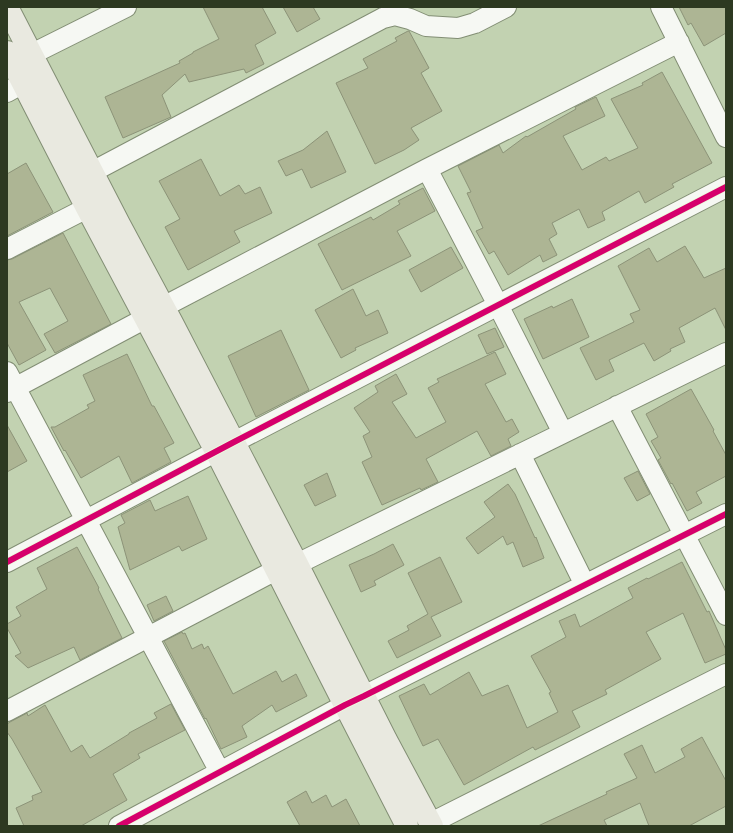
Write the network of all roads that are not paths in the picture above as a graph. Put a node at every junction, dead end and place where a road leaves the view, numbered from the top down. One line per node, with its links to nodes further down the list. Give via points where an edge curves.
1 (7, 7): 9 (main road)
2 (126, 7): 9 (street)
3 (417, 7): 6 (street)
4 (506, 7): 6 (street, via 475,23 458,28)
5 (661, 7): 7 (street)
6 (426, 26): 13 (street, via 395,15 383,18)
7 (679, 42): 11 (street); 12 (street)
8 (7, 52): 10 (main road)
9 (32, 54): 13 (main road)
10 (15, 88): 13 (main road)
11 (726, 137)
12 (427, 169): 17 (street); 18 (street)
13 (83, 178): 15 (main road); 18 (main road)
14 (726, 187): 17 (street)
15 (87, 208): 16 (street); 18 (main road)
16 (7, 248)
17 (498, 305): 22 (street); 23 (street)
18 (154, 313): 20 (street); 23 (main road)
19 (726, 353): 21 (street)
20 (10, 384): 26 (street)
21 (617, 406): 22 (street); 27 (street)
22 (563, 433): 24 (street)
23 (225, 446): 26 (street); 29 (main road); 30 (main road)
24 (520, 454): 29 (street); 31 (street)
25 (726, 514): 27 (street)
26 (86, 520): 28 (street); 33 (street)
27 (684, 535): 31 (street); 32 (street)
28 (7, 562)
29 (297, 564): 35 (main road)
30 (276, 570): 33 (street); 36 (main road)
31 (585, 585): 35 (street)
32 (726, 615)
33 (148, 638): 37 (street); 38 (street)
34 (726, 674): 39 (street)
35 (364, 696): 36 (street); 39 (main road)
36 (345, 705): 38 (street); 41 (main road)
37 (7, 711)
38 (220, 772): 40 (street)
39 (432, 825)
40 (119, 826)
41 (407, 826)

